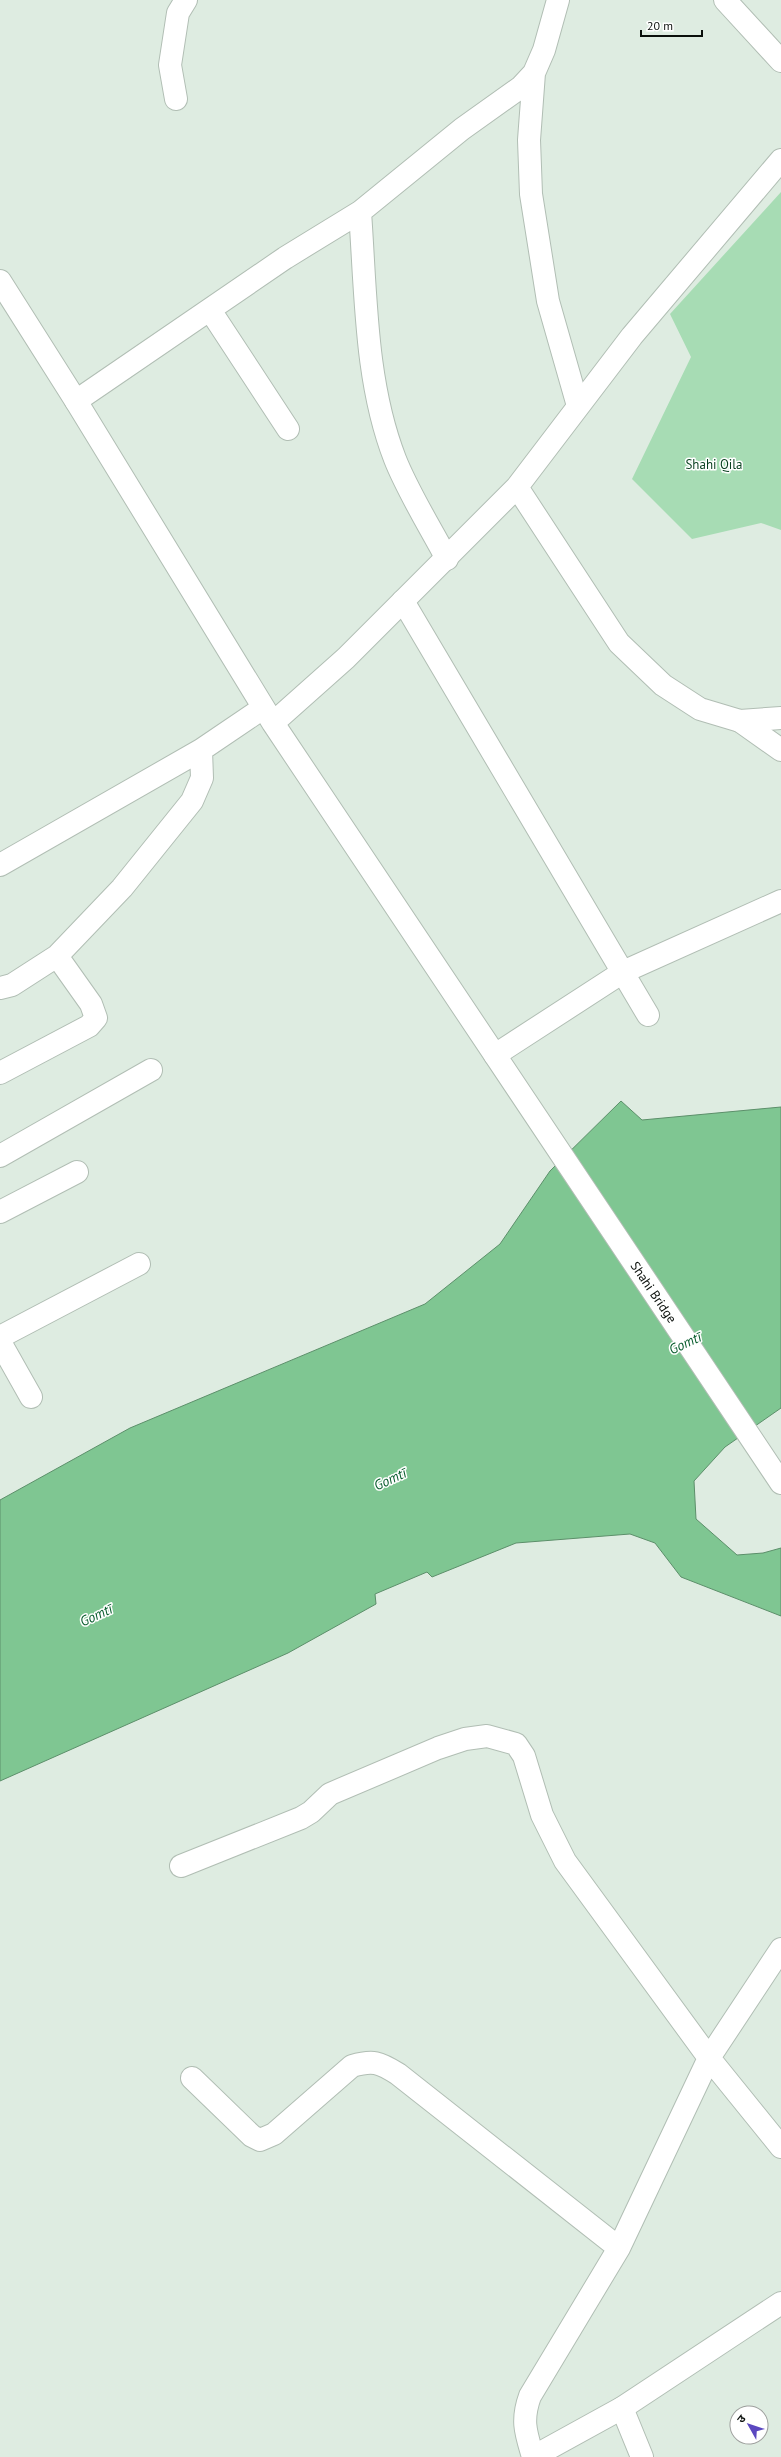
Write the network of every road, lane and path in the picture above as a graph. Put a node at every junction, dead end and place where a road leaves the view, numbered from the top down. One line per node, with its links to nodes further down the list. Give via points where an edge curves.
1 (186, 0): 6 (street, via 178,13 170,65)
2 (558, 0): 5 (street, via 544,50)
3 (725, 0): 4 (street)
4 (781, 60)
5 (534, 73): 8 (street, via 521,87 462,129); 12 (street, via 529,140 531,194 548,301)
6 (176, 99)
7 (781, 160): 12 (street, via 632,336)
8 (360, 212): 10 (street, via 285,258); 15 (street, via 369,328 379,406 395,460)
9 (0, 281): 11 (street, Shahi Bridge)
10 (210, 310): 11 (street); 13 (street)
11 (76, 401): 17 (street, Shahi Bridge)
12 (578, 406): 14 (street)
13 (288, 429)
14 (517, 487): 15 (street); 19 (street, via 619,643 663,685 700,709)
15 (447, 559): 16 (street)
16 (403, 601): 17 (street, via 346,658); 25 (street)
17 (268, 715): 20 (street); 28 (street, Shahi Bridge)
18 (781, 718): 19 (street)
19 (740, 721): 21 (street)
20 (201, 750): 22 (street); 24 (street, via 202,778 192,801 122,888)
21 (781, 750)
22 (0, 865)
23 (781, 901): 25 (street)
24 (56, 956): 26 (street, via 12,985); 30 (street, via 91,1004 96,1018 89,1026)
25 (623, 972): 27 (street); 28 (street)
26 (0, 988)
27 (648, 1014)
28 (495, 1055): 38 (street, Shahi Bridge)
29 (151, 1070): 31 (street)
30 (0, 1073)
31 (0, 1156)
32 (77, 1172): 33 (street)
33 (0, 1212)
34 (139, 1264): 35 (street)
35 (0, 1337)
36 (0, 1342): 37 (street)
37 (31, 1397)
38 (781, 1483)
39 (180, 1866): 41 (street, via 301,1818 330,1794 438,1748 465,1739 487,1736 503,1739 516,1744 524,1756 542,1815 565,1861)
40 (781, 1949): 41 (street)
41 (709, 2058): 43 (street); 44 (street)
42 (192, 2078): 44 (street, via 252,2136 260,2140 274,2134 352,2066 367,2062 381,2063)
43 (781, 2147)
44 (619, 2248): 47 (street, via 530,2396 524,2423)
45 (781, 2303): 46 (street)
46 (622, 2408): 47 (street); 48 (street)
47 (533, 2457)
48 (642, 2457)

